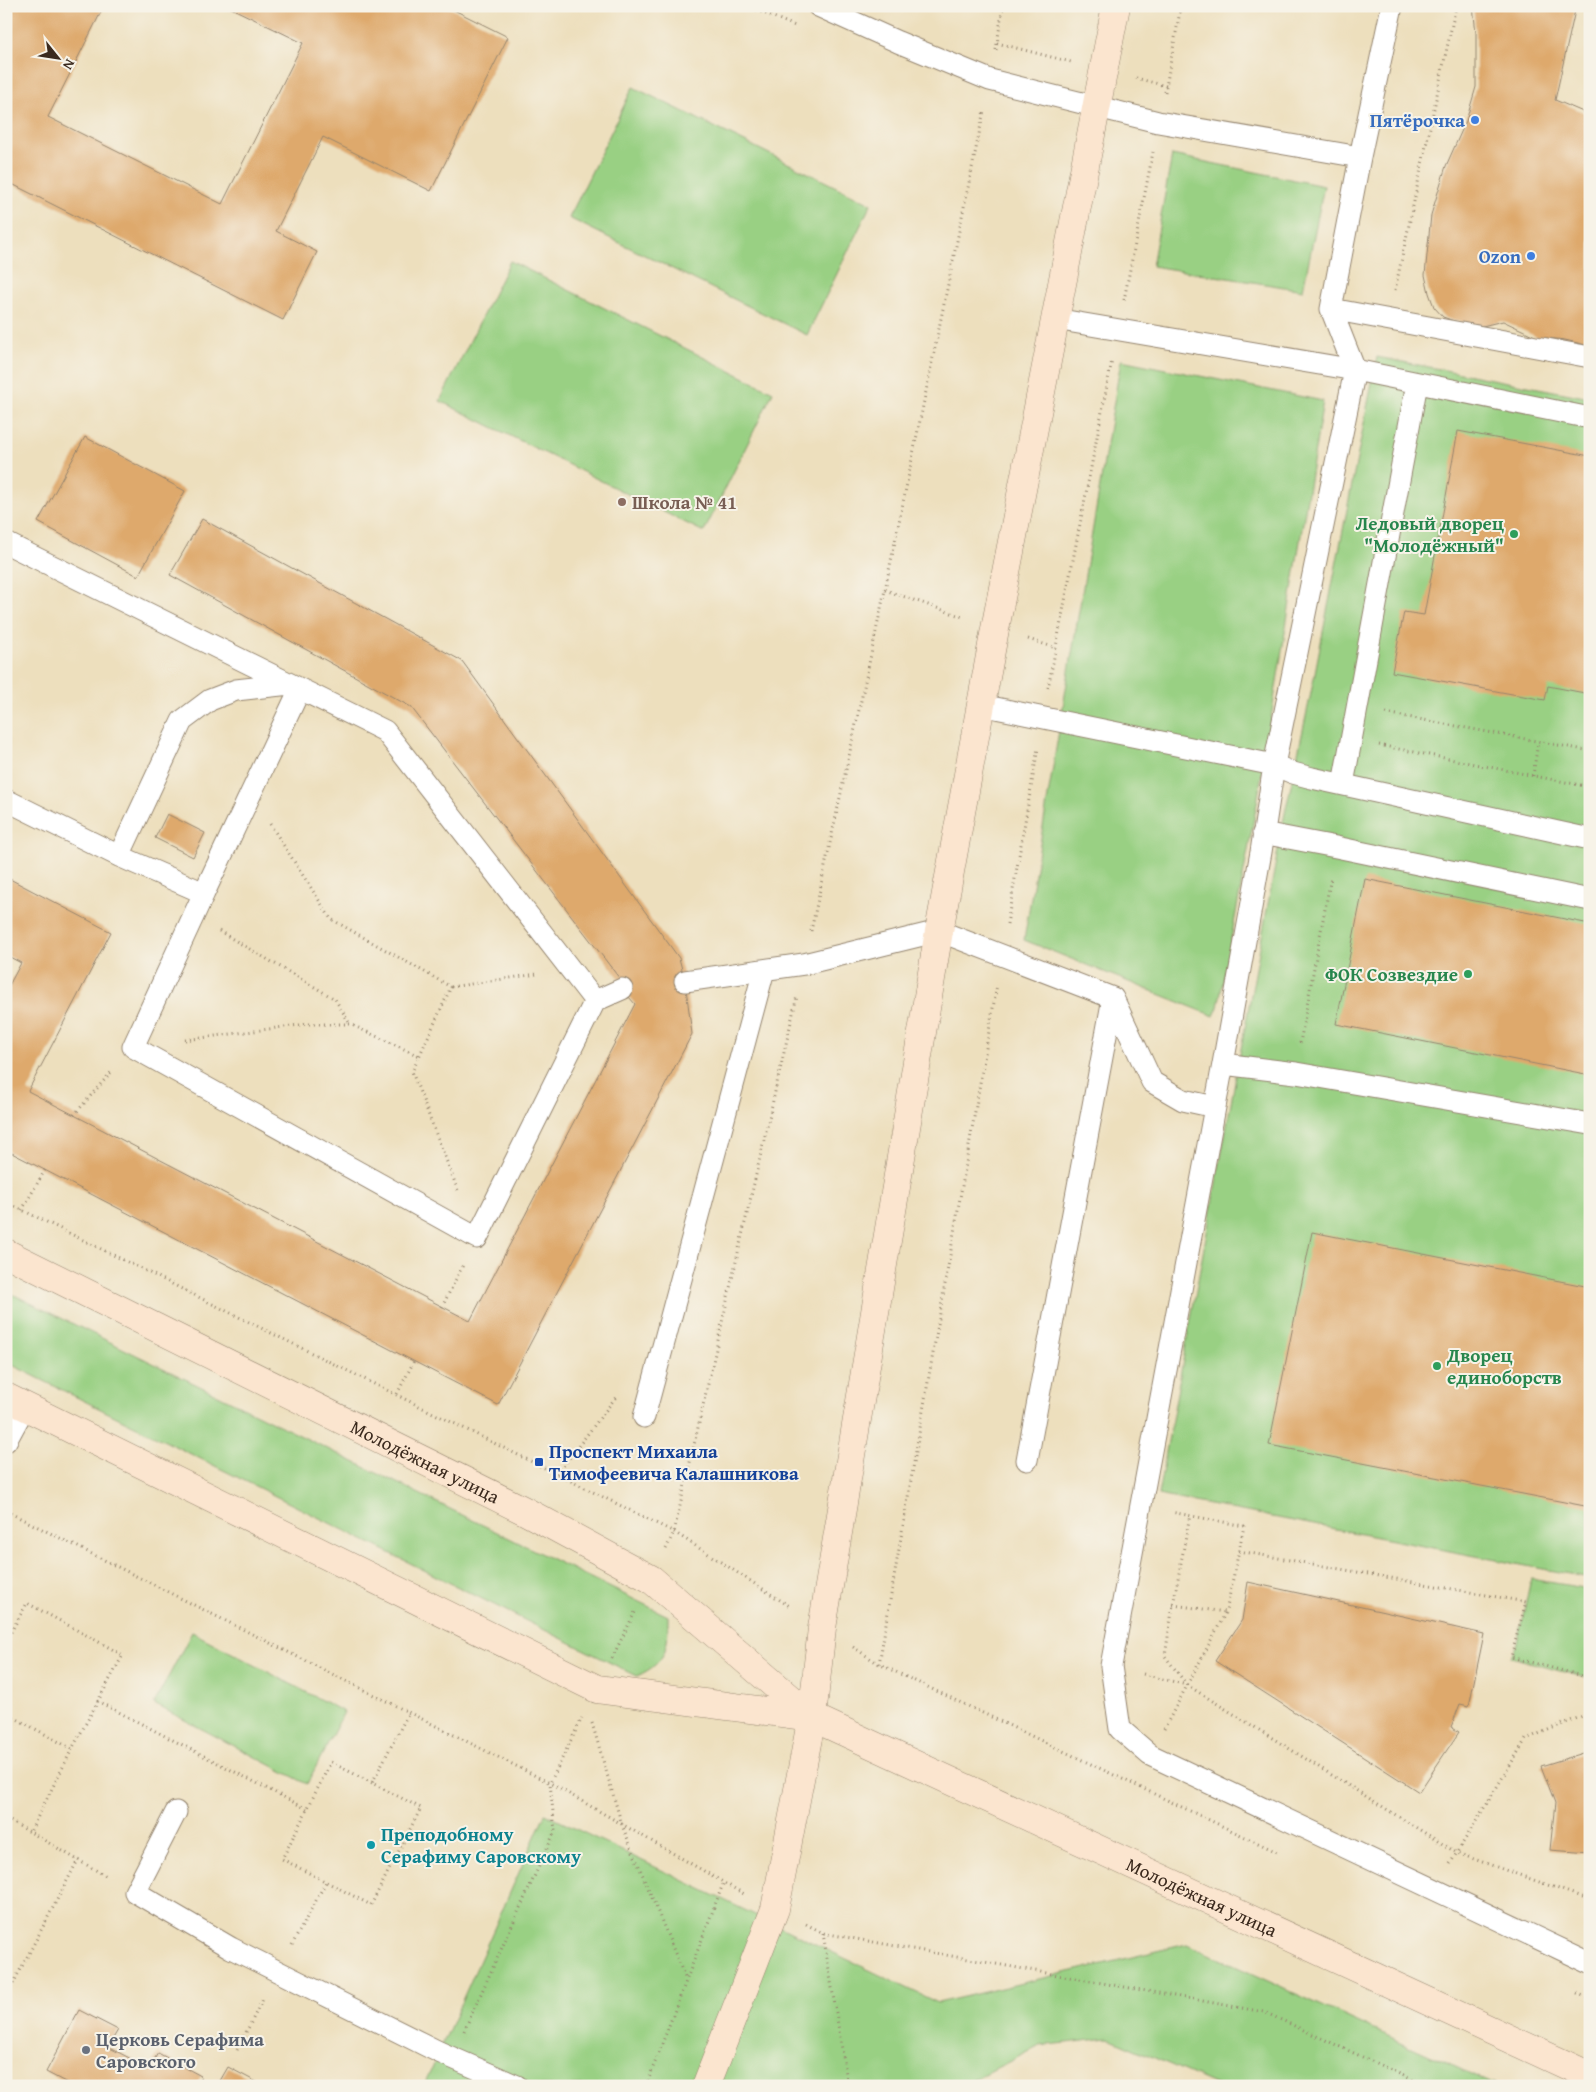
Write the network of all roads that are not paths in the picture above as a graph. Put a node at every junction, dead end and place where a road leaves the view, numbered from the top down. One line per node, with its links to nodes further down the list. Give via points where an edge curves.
1 (818, 6): 4 (lane, via 990,80)
2 (1116, 6): 4 (main road)
3 (1392, 6): 5 (lane)
4 (1096, 108): 5 (lane); 7 (main road)
5 (1360, 157): 6 (lane)
6 (1331, 309): 8 (lane); 9 (lane)
7 (1055, 319): 9 (lane); 14 (main road)
8 (1590, 357)
9 (1355, 370): 10 (lane); 15 (lane)
10 (1417, 383): 11 (lane); 16 (lane)
11 (1590, 418)
12 (6, 543): 13 (lane)
13 (295, 686): 20 (lane, via 236,690 210,700 182,721); 21 (lane); 28 (lane, via 385,730)
14 (981, 705): 15 (lane); 23 (main road)
15 (1274, 765): 16 (lane, via 1293,773); 18 (lane)
16 (1343, 784): 19 (lane)
17 (6, 800): 20 (lane)
18 (1263, 834): 22 (lane); 29 (lane)
19 (1590, 839)
20 (119, 856): 21 (lane)
21 (204, 893): 28 (lane, via 133,1047 477,1238)
22 (1590, 900)
23 (939, 931): 24 (lane, via 804,964); 27 (lane); 37 (main road, via 822,1628)
24 (764, 970): 25 (lane); 34 (lane)
25 (685, 981)
26 (622, 989): 28 (lane)
27 (1113, 998): 30 (lane, via 1152,1082 1183,1100); 36 (lane)
28 (595, 1001)
29 (1224, 1064): 30 (lane); 31 (lane, via 1296,1073)
30 (1215, 1107): 39 (lane, via 1111,1666 1120,1729 1150,1755)
31 (1590, 1124)
32 (6, 1253): 37 (main road, Молодёжная улица, via 525,1510 651,1579)
33 (16, 1401): 35 (lane); 37 (main road, Молодёжная улица, via 596,1689)
34 (644, 1417)
35 (6, 1441)
36 (1027, 1460)
37 (812, 1717): 40 (main road, Молодёжная улица); 42 (main road, via 775,1909)
38 (176, 1812): 41 (lane, via 135,1892 231,1948 452,2058)
39 (1590, 1962)
40 (1590, 2076)
41 (517, 2086)
42 (706, 2086)

